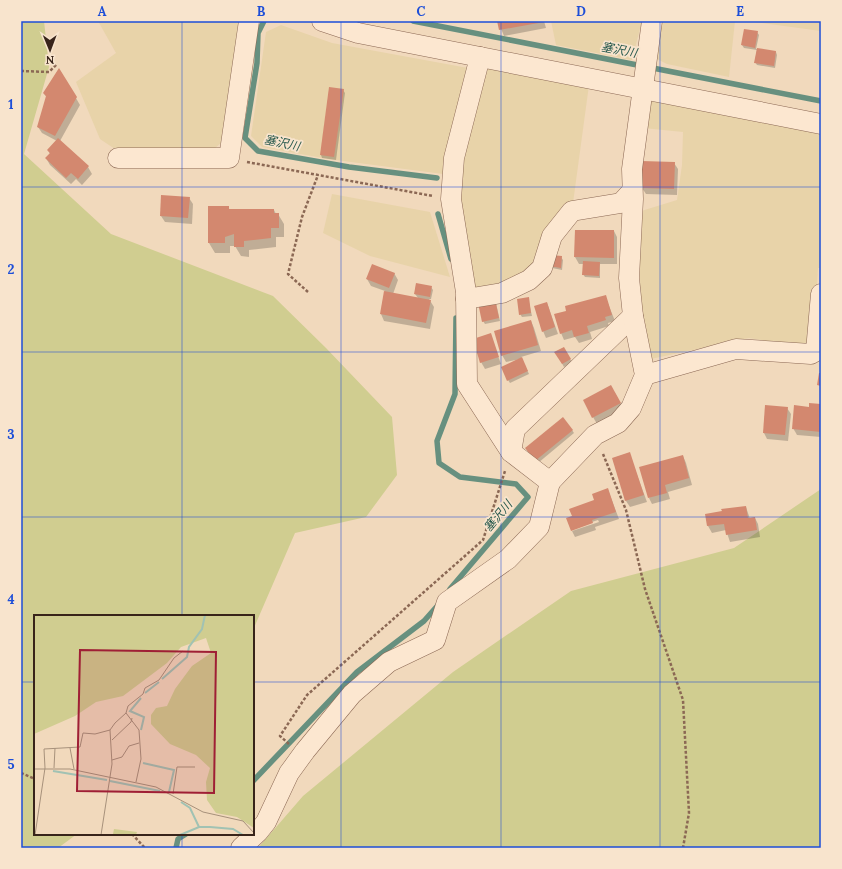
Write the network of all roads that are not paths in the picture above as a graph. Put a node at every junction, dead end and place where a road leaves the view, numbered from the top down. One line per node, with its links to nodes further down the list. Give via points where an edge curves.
1 (249, 21): 7 (street, via 229,158)
2 (322, 21): 4 (street, via 358,33)
3 (652, 21): 5 (street)
4 (480, 58): 5 (street); 10 (street, via 454,158 451,199)
5 (643, 88): 6 (street); 8 (street, via 632,169)
6 (821, 124)
7 (118, 158)
8 (632, 191): 10 (street, via 621,203 572,211 552,236 542,268 530,280 502,293); 11 (street, via 629,278)
9 (821, 294): 12 (street, via 816,351 811,354 736,349)
10 (466, 299): 13 (street, via 467,384)
11 (633, 316): 12 (street); 13 (street, via 515,428)
12 (645, 375): 14 (street, via 631,408 618,423 595,435)
13 (511, 452): 14 (street)
14 (550, 482): 15 (street, via 539,527 508,559 447,602 435,640 389,662 352,694 289,773 266,822)
15 (241, 848)

